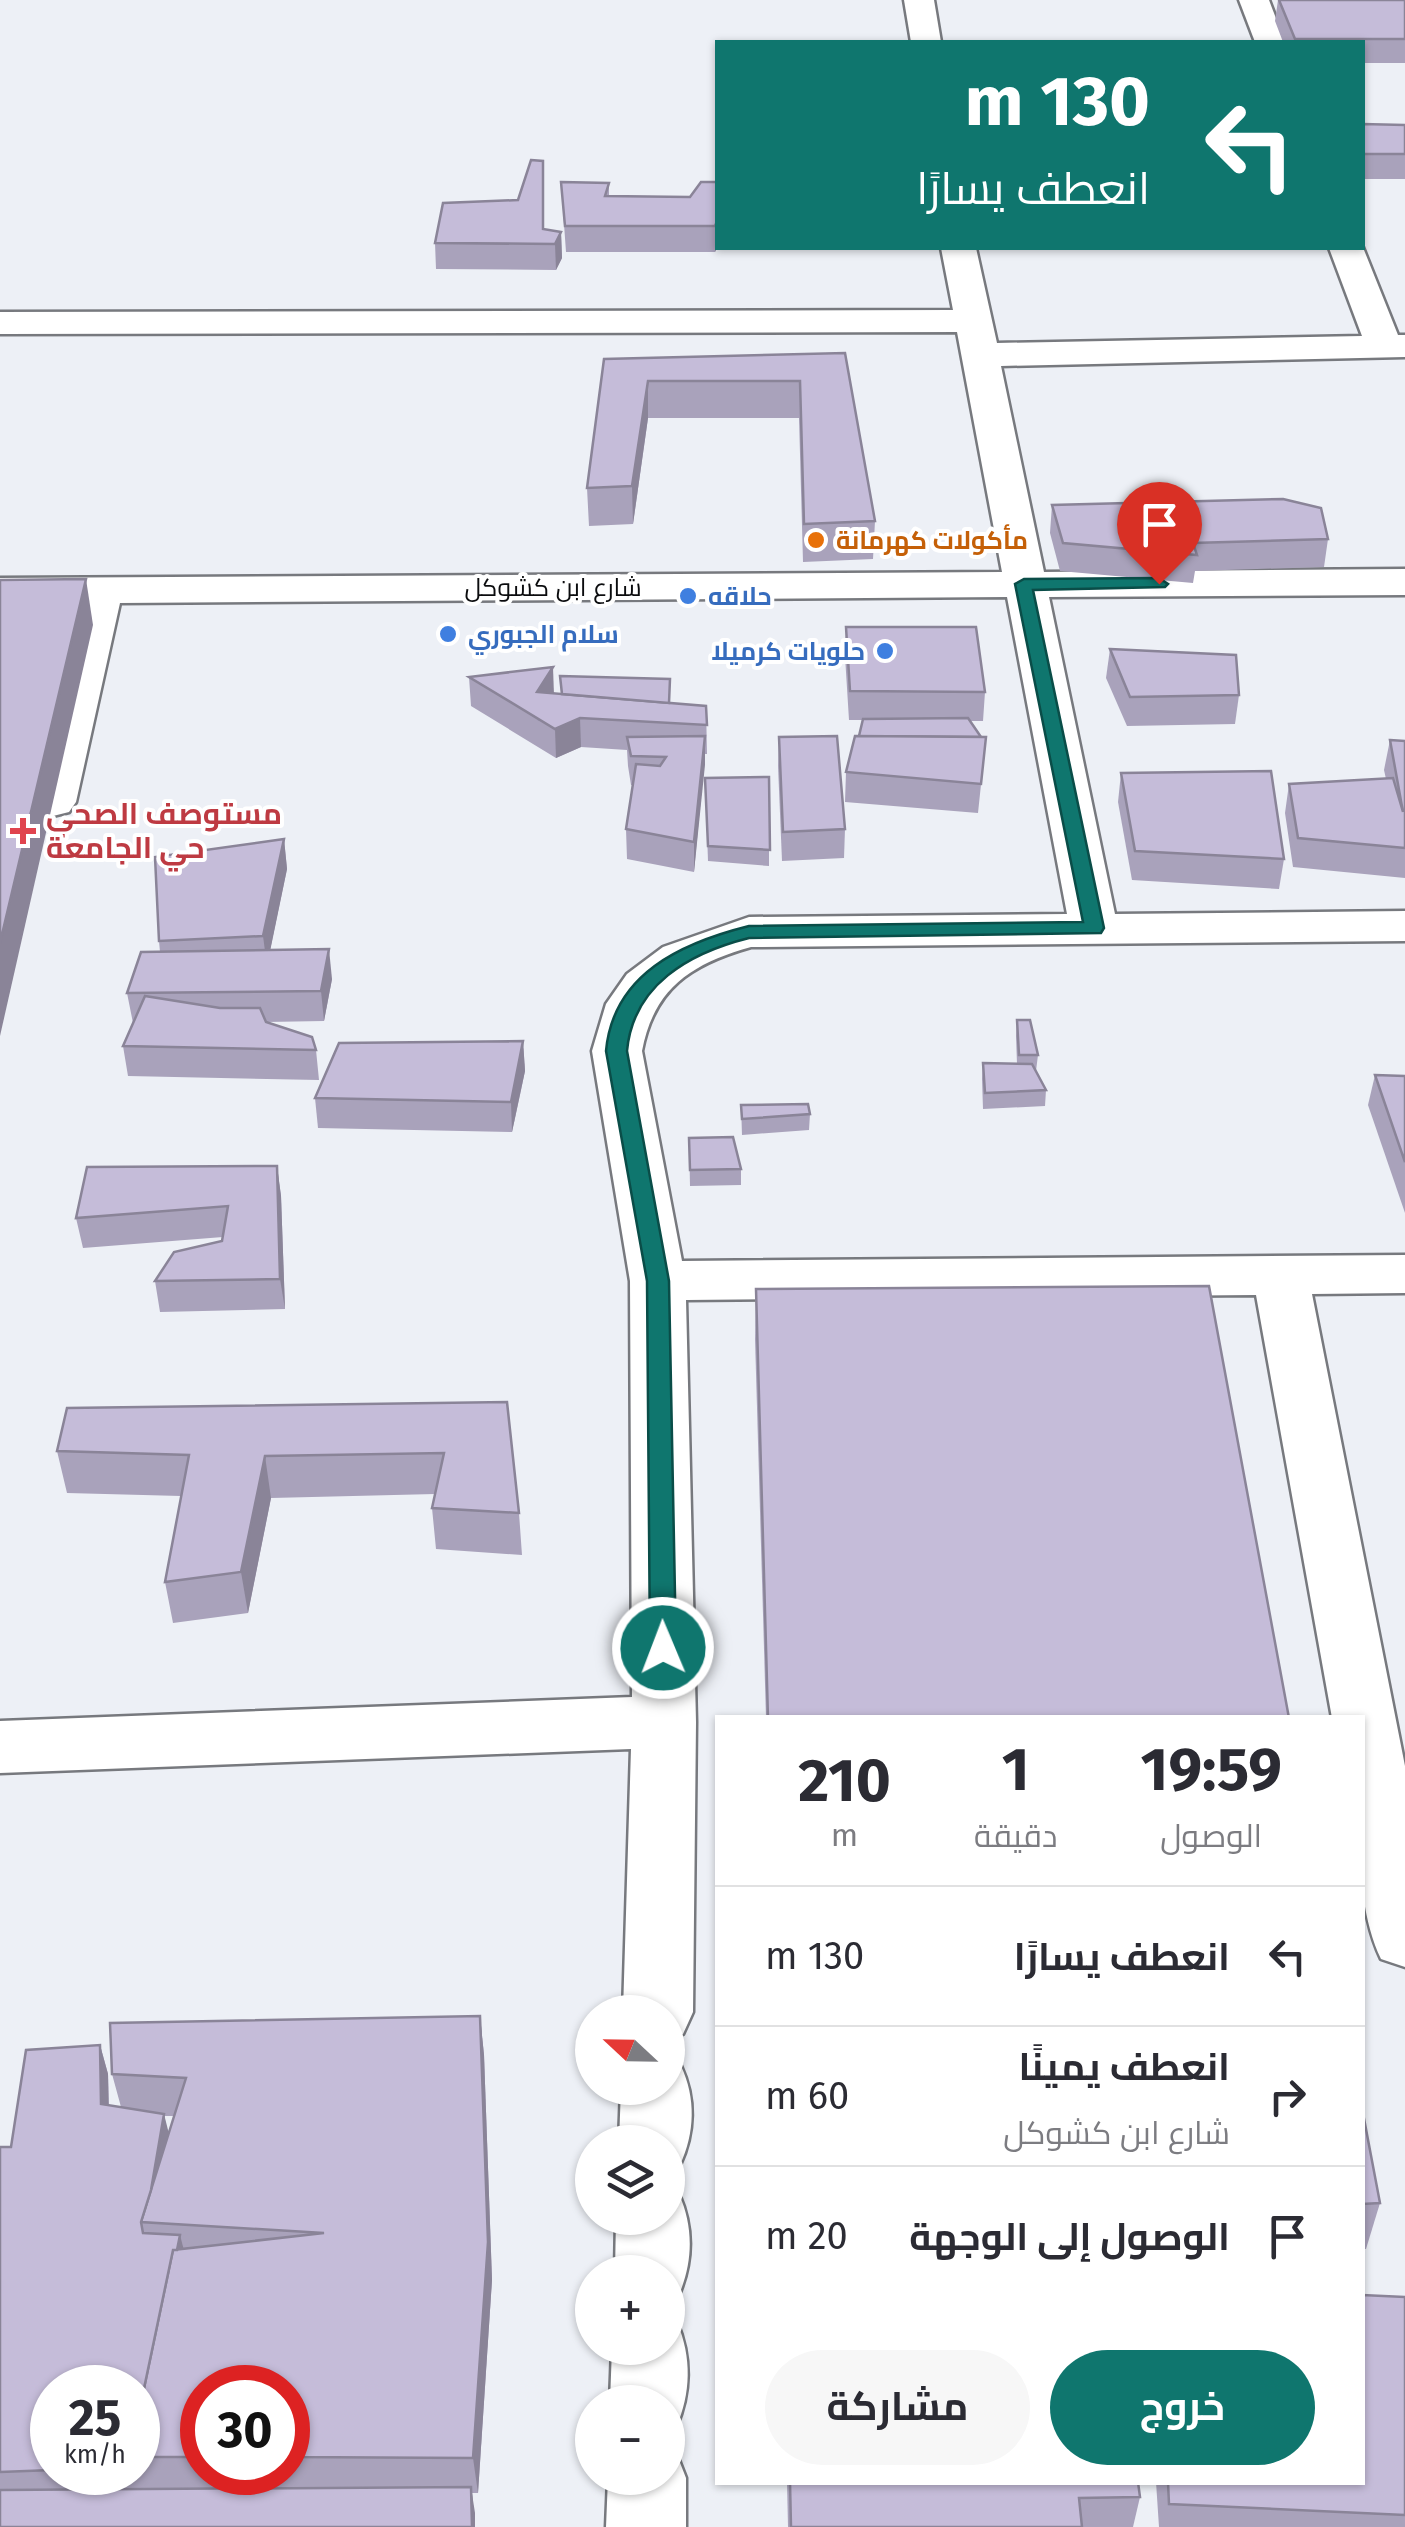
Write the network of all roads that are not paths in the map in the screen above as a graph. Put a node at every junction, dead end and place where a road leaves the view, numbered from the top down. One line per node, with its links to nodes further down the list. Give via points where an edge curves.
1 (919, 0): 3 (street)
2 (1254, 0): 4 (street)
3 (926, 40)
4 (1269, 40)
5 (960, 250): 8 (street)
6 (1348, 250): 9 (street)
7 (0, 323): 8 (street)
8 (974, 338): 9 (street); 11 (street)
9 (1395, 346)
10 (1405, 582): 11 (street, شارع ابن كشوكل)
11 (1024, 584): 12 (street, شارع ابن كشوكل); 16 (street)
12 (102, 590): 13 (street, شارع ابن كشوكل); 14 (street)
13 (0, 591)
14 (42, 850)
15 (1405, 926): 16 (street)
16 (1094, 928): 19 (street, via 749,932 712,941 652,975 631,998 616,1051)
17 (1405, 1274): 18 (street)
18 (1281, 1278): 19 (street); 20 (street)
19 (658, 1281): 21 (street)
20 (1363, 1715)
21 (664, 1722): 23 (street); 25 (street)
22 (1365, 1725): 24 (street)
23 (0, 1747)
24 (1405, 1938)
25 (658, 1995)
26 (647, 2495): 27 (street)
27 (646, 2527)

